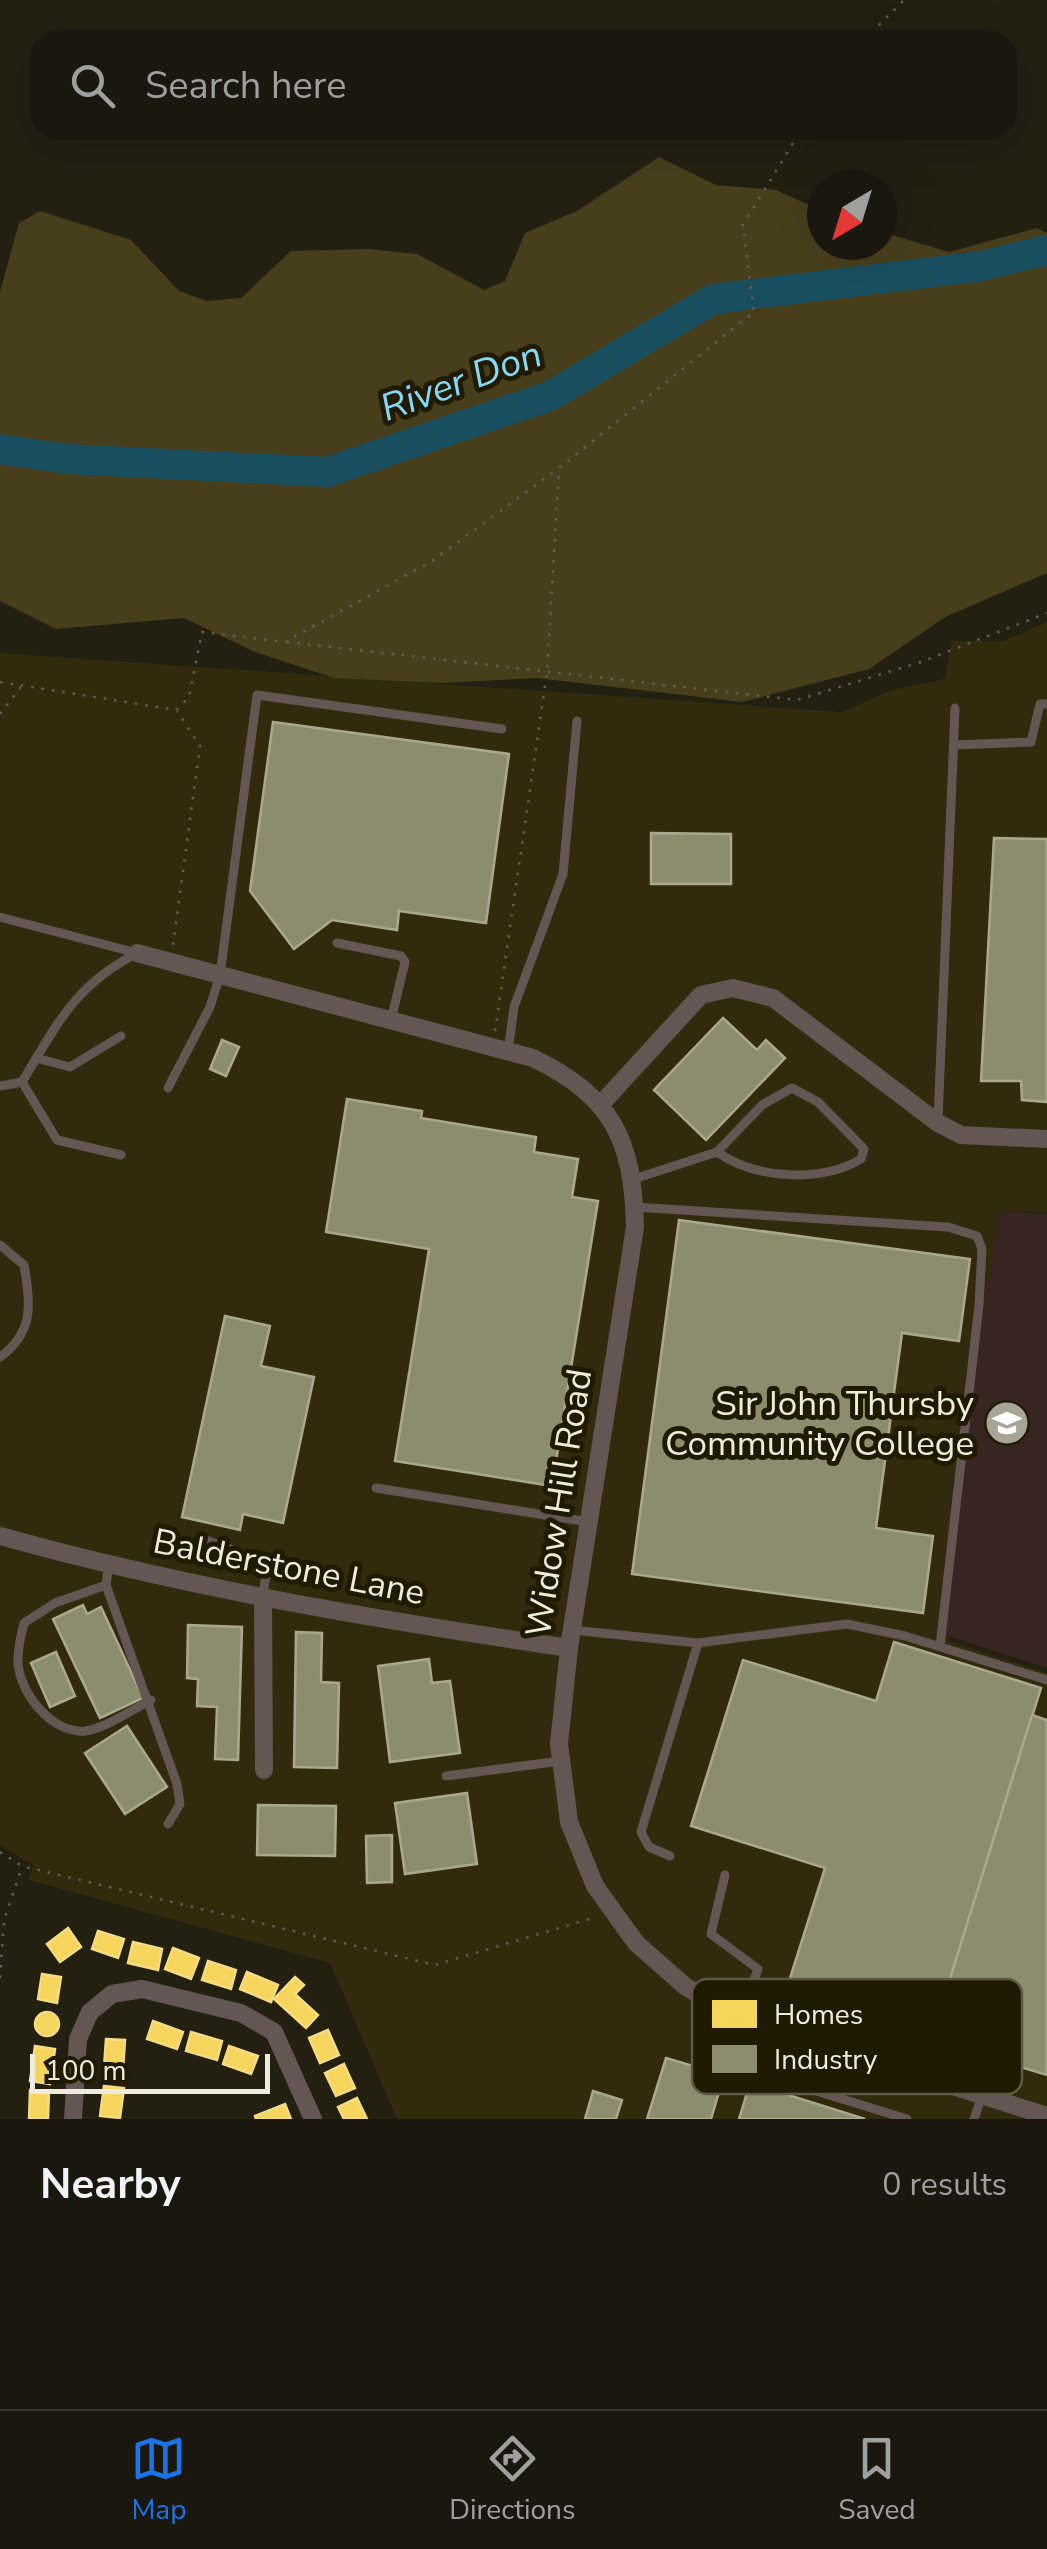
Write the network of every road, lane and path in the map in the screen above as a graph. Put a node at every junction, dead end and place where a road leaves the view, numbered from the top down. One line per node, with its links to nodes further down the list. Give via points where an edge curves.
1 (904, 0): 2 (path)
2 (874, 30)
3 (795, 140): 4 (path, via 743,225 754,312)
4 (559, 468): 6 (path, via 432,560); 7 (path)
5 (1047, 613): 7 (path, via 797,700)
6 (285, 642): 7 (path); 12 (path, via 202,632 188,697)
7 (546, 672): 24 (path)
8 (0, 682): 9 (path)
9 (23, 684): 12 (path); 13 (path)
10 (1047, 704): 16 (lane, via 1040,704 1031,742)
11 (955, 708): 16 (lane)
12 (176, 710): 20 (path, via 200,746)
13 (0, 714)
14 (577, 721): 24 (lane, via 563,874)
15 (502, 729): 21 (lane, via 257,696)
16 (956, 745): 30 (lane)
17 (0, 917): 19 (lane)
18 (337, 943): 22 (lane, via 400,956)
19 (138, 953): 20 (street, Widow Hill Road); 25 (lane, via 101,972 79,994)
20 (171, 962): 21 (street, Widow Hill Road)
21 (220, 975): 22 (street, Widow Hill Road); 28 (lane)
22 (392, 1020): 24 (street, Widow Hill Road)
23 (121, 1036): 25 (lane, via 70,1067)
24 (500, 1049): 29 (street, Widow Hill Road, via 573,1078)
25 (36, 1058): 26 (lane)
26 (22, 1082): 27 (lane); 33 (lane, via 57,1140)
27 (0, 1086)
28 (168, 1088)
29 (602, 1103): 30 (street, via 702,995 733,988 773,998); 34 (street, Widow Hill Road)
30 (938, 1123): 31 (street, via 961,1134)
31 (1047, 1139)
32 (717, 1152): 32 (lane, via 762,1105 792,1088 818,1102 864,1149 845,1168 802,1173 740,1168); 34 (lane)
33 (121, 1155)
34 (634, 1179): 35 (street, Widow Hill Road)
35 (634, 1207): 39 (street, Widow Hill Road); 47 (lane, via 948,1227 977,1236 979,1306)
36 (0, 1245): 37 (lane, via 24,1264 28,1325)
37 (0, 1357)
38 (376, 1488): 39 (lane)
39 (588, 1522): 45 (street, Widow Hill Road)
40 (0, 1536): 42 (street, Balderstone Lane)
41 (200, 1538): 44 (lane, via 261,1560 267,1566)
42 (109, 1564): 43 (lane); 44 (street, Balderstone Lane)
43 (106, 1585): 49 (lane); 49 (lane, via 55,1603 24,1623 18,1667 35,1704 72,1730 98,1727)
44 (264, 1596): 45 (street, Balderstone Lane); 51 (street)
45 (570, 1639): 46 (lane); 50 (street, Widow Hill Road)
46 (698, 1643): 47 (lane, via 847,1624); 55 (lane, via 641,1832 650,1848)
47 (940, 1646): 48 (lane)
48 (1047, 1680)
49 (150, 1700): 53 (lane, via 179,1794)
50 (561, 1761): 52 (lane); 58 (street, Widow Hill Road, via 569,1822 595,1886)
51 (264, 1770)
52 (446, 1776)
53 (168, 1824)
54 (0, 1852): 56 (path)
55 (670, 1856)
56 (22, 1866): 58 (path, via 435,1965); 59 (path, via 4,1920)
57 (724, 1876): 60 (lane, via 711,1934 758,1969)
58 (613, 1911): 61 (street, Widow Hill Road, via 636,1943)
59 (0, 1978)
60 (757, 1979)
61 (692, 1991)
62 (826, 2094): 68 (lane)
63 (976, 2094): 64 (street, Widow Hill Road)
64 (982, 2096): 65 (street, Widow Hill Road); 69 (lane)
65 (1040, 2116)
66 (72, 2119): 67 (street, via 78,2039 90,2012 112,1994 142,1988 241,2013 274,2032)
67 (314, 2119)
68 (907, 2119)
69 (974, 2119)

